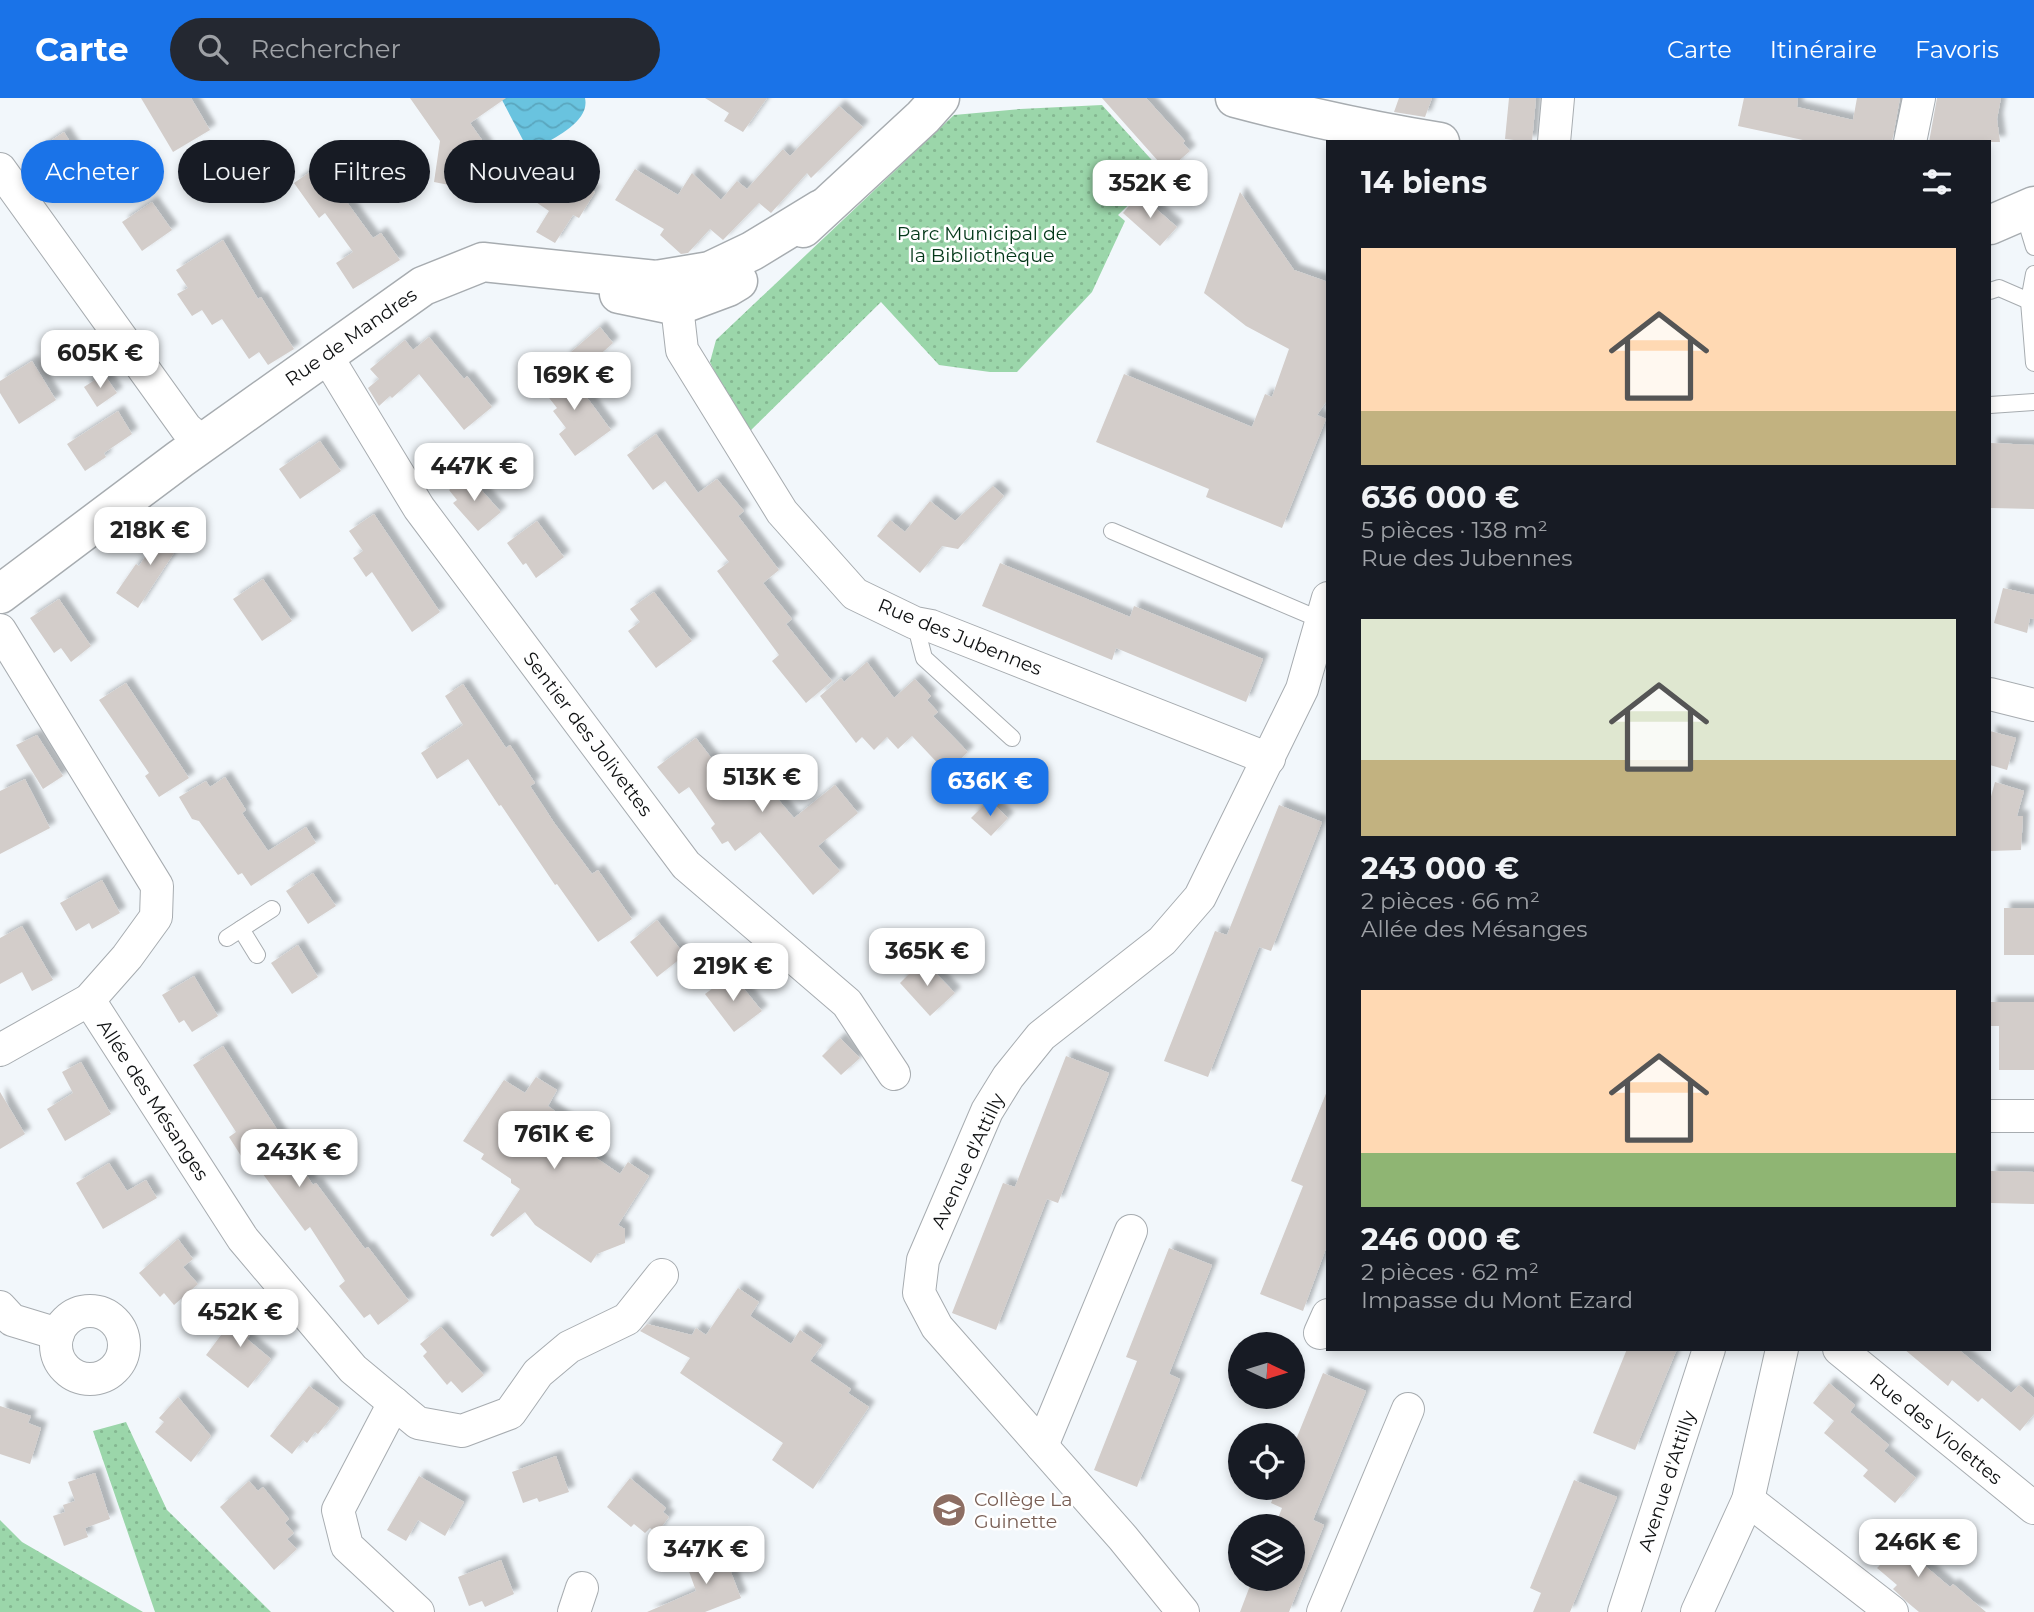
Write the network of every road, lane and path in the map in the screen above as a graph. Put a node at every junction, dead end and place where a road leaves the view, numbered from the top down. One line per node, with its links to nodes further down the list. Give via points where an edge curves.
1 (940, 98): 10 (street, Rue de Mandres)
2 (1235, 98): 5 (street)
3 (1558, 98): 7 (street)
4 (1919, 98): 8 (street)
5 (1341, 110): 6 (street)
6 (1434, 140)
7 (1554, 140)
8 (1910, 140)
9 (0, 169): 22 (street, via 186,428)
10 (821, 209): 13 (street, Rue de Mandres, via 709,271 656,279); 17 (street, Rue de Mandres, via 783,249 755,270 729,287)
11 (2007, 216): 12 (lane)
12 (2034, 247)
13 (541, 267): 17 (street, Rue de Mandres, via 617,293); 18 (street, Rue de Mandres, via 483,262 423,286)
14 (2034, 274): 16 (lane)
15 (1991, 291): 16 (lane, via 1999,288)
16 (2029, 301): 19 (lane)
17 (677, 306): 27 (street, Rue des Jubennes, via 682,350 782,512 855,594)
18 (326, 355): 22 (street, Rue de Mandres); 37 (street, Sentier des Jolivettes, via 419,508 686,864 847,1003)
19 (2034, 363)
20 (2034, 402): 21 (lane)
21 (1991, 405)
22 (192, 451): 24 (street, Rue de Mandres); 25 (street, Rue de Mandres)
23 (1112, 531): 26 (lane)
24 (0, 573)
25 (0, 594)
26 (1325, 609): 32 (street, Avenue d'Attilly, via 1302,689)
27 (915, 623): 31 (lane, via 924,658); 32 (street, Rue des Jubennes)
28 (0, 630): 35 (street, Allée des Mésanges, via 157,886 156,917)
29 (1991, 694): 30 (street)
30 (2034, 705)
31 (1012, 738)
32 (1269, 759): 49 (street, Avenue d'Attilly, via 1200,897 1162,941 1041,1036 1009,1077 987,1111 923,1261 919,1293 937,1327)
33 (272, 909): 34 (lane, via 234,934)
34 (257, 955)
35 (89, 1000): 36 (street); 47 (street, Allée des Mésanges, via 243,1239 353,1369)
36 (0, 1050)
37 (894, 1073)
38 (1991, 1116): 39 (street)
39 (2034, 1116)
40 (1130, 1231): 49 (street)
41 (663, 1275): 47 (street, Allée des Mésanges, via 627,1320 569,1347 538,1373 510,1413 462,1431 418,1423)
42 (0, 1307): 43 (street, via 12,1320)
43 (58, 1334)
44 (1708, 1351): 55 (street, Avenue d'Attilly)
45 (1782, 1351): 50 (street)
46 (1841, 1351): 51 (street, Rue des Violettes)
47 (394, 1402): 52 (street, via 338,1510 347,1546)
48 (1408, 1409): 54 (street)
49 (1042, 1446): 53 (street, Avenue d'Attilly)
50 (1748, 1500): 56 (street); 57 (street)
51 (2034, 1508)
52 (418, 1612)
53 (1183, 1612)
54 (1323, 1612)
55 (1624, 1612)
56 (1697, 1612)
57 (1892, 1612)

